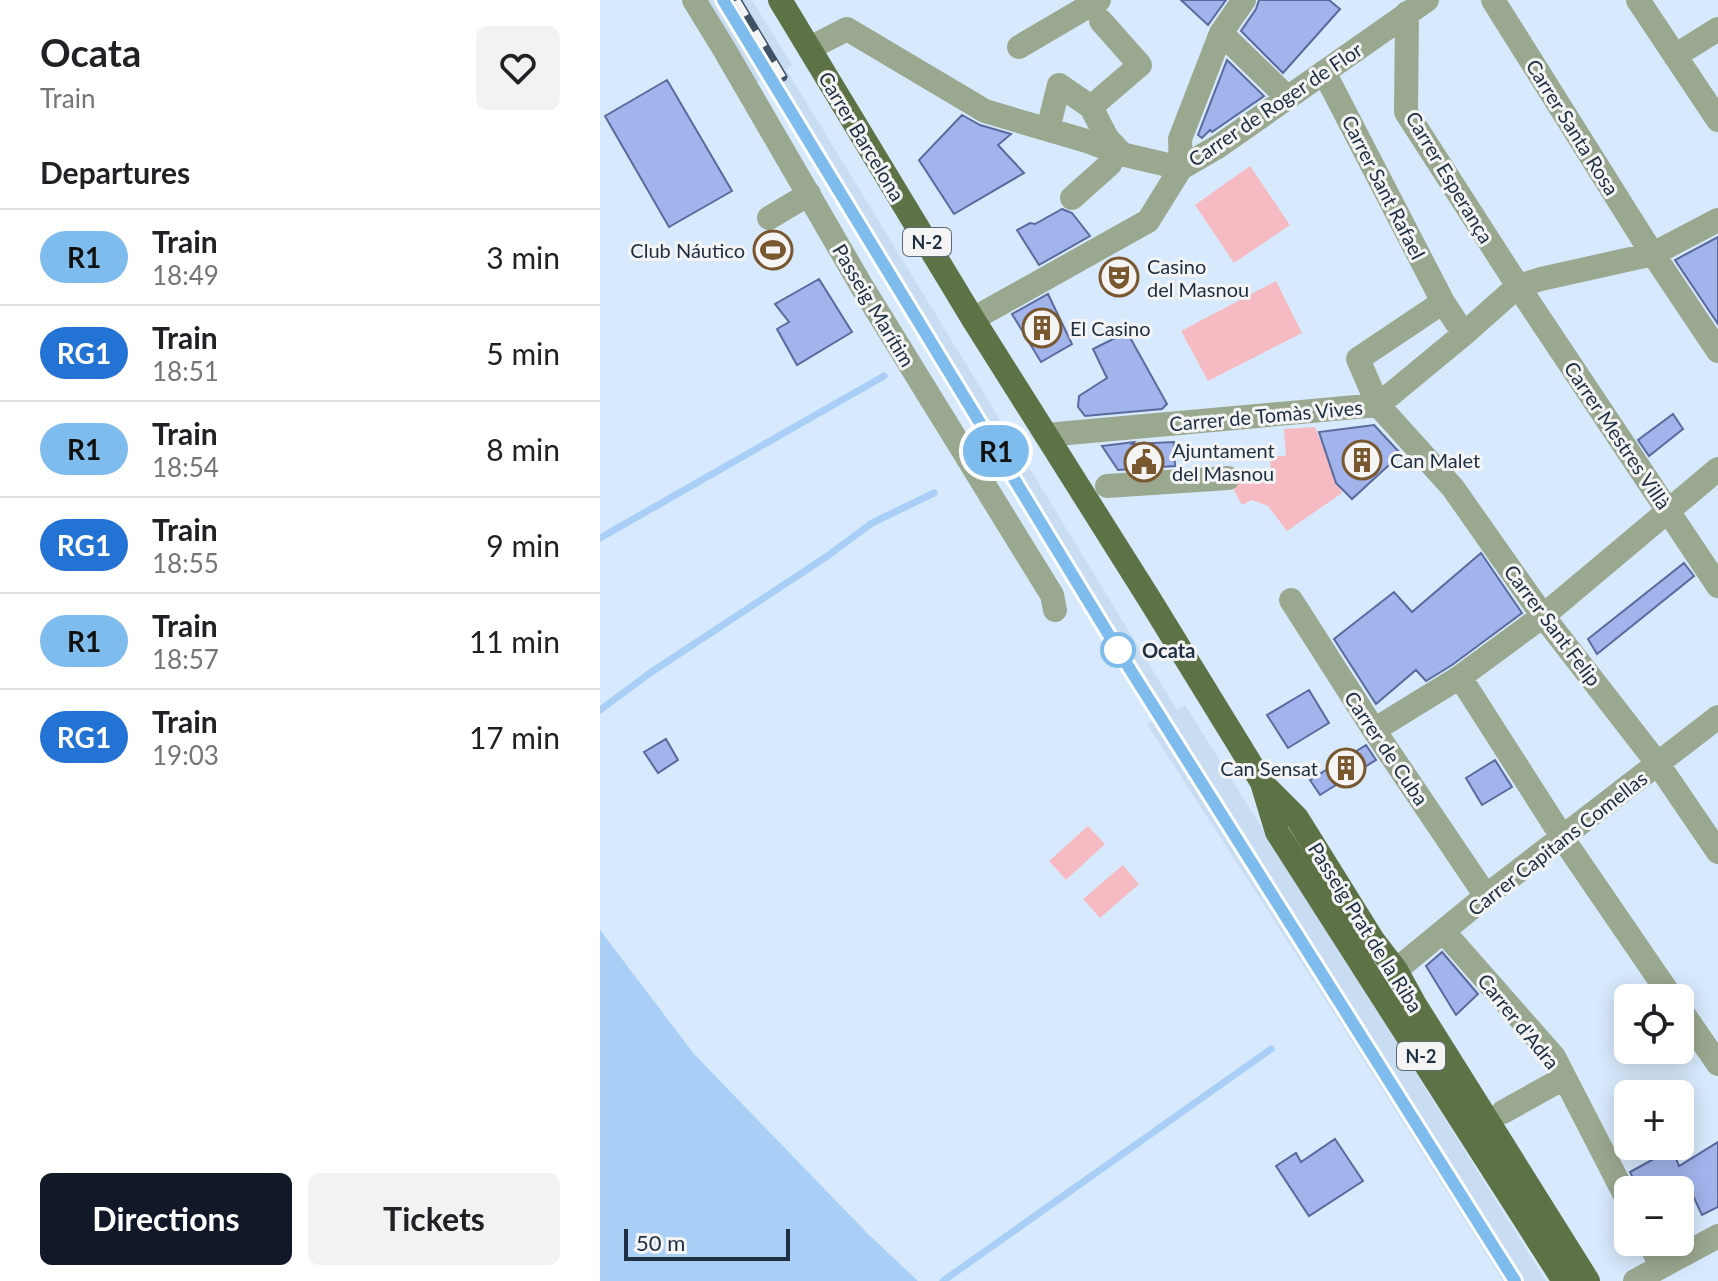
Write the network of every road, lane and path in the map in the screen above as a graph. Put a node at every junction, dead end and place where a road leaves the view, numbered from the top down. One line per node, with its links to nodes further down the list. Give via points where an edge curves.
1 (694, 0): 20 (street, Passeig Marítim)
2 (780, 0): 11 (main road, Carrer Barcelona / N-2)
3 (1244, 0): 9 (street)
4 (1493, 0): 24 (street, Carrer Santa Rosa)
5 (1638, 0): 12 (street)
6 (1408, 4): 13 (street, Carrer de Roger de Flor); 25 (street, Carrer Esperança, via 1406,112)
7 (1095, 7): 10 (street); 15 (street, via 1140,65)
8 (1718, 29): 12 (street)
9 (1221, 33): 14 (street); 19 (street, via 1180,139)
10 (1019, 47)
11 (810, 48): 17 (street, via 847,29 985,111); 26 (main road, Carrer Barcelona / N-2)
12 (1675, 56): 16 (street)
13 (1324, 72): 14 (street, Carrer de Roger de Flor); 28 (street, Carrer Sant Rafael, via 1450,312 1358,359)
14 (1288, 98): 19 (street, Carrer de Roger de Flor)
15 (1091, 107): 17 (street, via 1059,85); 18 (street)
16 (1718, 120)
17 (1048, 129): 18 (street, via 1090,142)
18 (1116, 159): 19 (street); 21 (street)
19 (1181, 168): 26 (street, Carrer de Roger de Flor, via 1148,221)
20 (809, 194): 22 (street); 36 (street, Passeig Marítim, via 1052,595)
21 (1072, 198)
22 (769, 218)
23 (1718, 220): 24 (street, Carrer de Tomàs Vives)
24 (1653, 254): 25 (street, Carrer de Tomàs Vives); 27 (street, Carrer Santa Rosa)
25 (1518, 286): 28 (street, Carrer de Tomàs Vives); 33 (street, Carrer Mestres Villà)
26 (973, 319): 29 (main road, Carrer Barcelona / N-2)
27 (1718, 351)
28 (1378, 405): 29 (street, Carrer de Tomàs Vives); 37 (street, Carrer Sant Felip)
29 (1046, 435): 42 (main road, N-2)
30 (1718, 469): 33 (street)
31 (1228, 478): 32 (street)
32 (1107, 486)
33 (1669, 510): 34 (street, Carrer Mestres Villà); 37 (street)
34 (1718, 586)
35 (1291, 600): 40 (street, Carrer de Cuba)
36 (1055, 610)
37 (1543, 616): 38 (street); 41 (street, Carrer Sant Felip)
38 (1460, 677): 40 (street); 44 (street)
39 (1718, 717): 41 (street, Carrer Capitans Comellas)
40 (1374, 730): 46 (street, Carrer de Cuba)
41 (1658, 764): 44 (street, Carrer Capitans Comellas); 45 (street, Carrer Sant Felip)
42 (1263, 784): 43 (main road, N-2); 48 (main road, Passeig Prat de la Riba / N-2, via 1297,818)
43 (1277, 832): 48 (main road, N-2, via 1313,870 1368,957 1378,968); 58 (main road, N-2)
44 (1562, 838): 46 (street, Carrer Capitans Comellas); 49 (street)
45 (1718, 852)
46 (1486, 896): 47 (street, Carrer Capitans Comellas)
47 (1444, 932): 48 (street, Carrer Capitans Comellas); 52 (street, Carrer d'Adra, via 1554,1057)
48 (1396, 970): 59 (main road, Passeig Prat de la Riba / N-2)
49 (1662, 984)
50 (1694, 1029): 51 (street)
51 (1718, 1064)
52 (1564, 1078): 53 (street); 54 (street, Carrer d'Adra)
53 (1503, 1112)
54 (1615, 1176)
55 (1718, 1236): 57 (street)
56 (1656, 1256): 57 (street)
57 (1661, 1266): 60 (street)
58 (1564, 1281)
59 (1588, 1281)
60 (1635, 1281)

